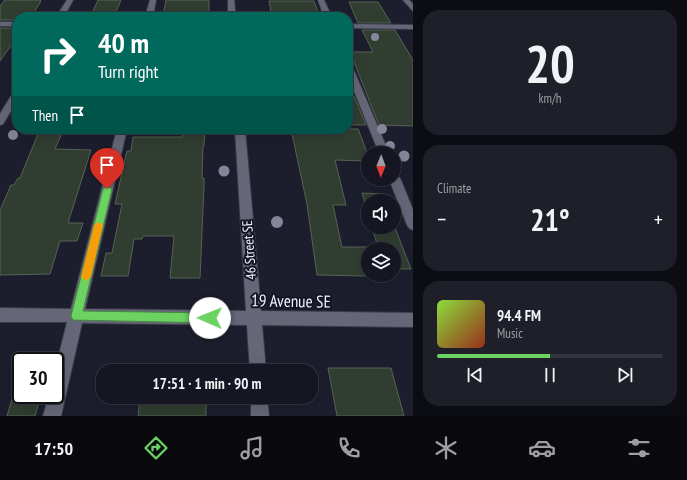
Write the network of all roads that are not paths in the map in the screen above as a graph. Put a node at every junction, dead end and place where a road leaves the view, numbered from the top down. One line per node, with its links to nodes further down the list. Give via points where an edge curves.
1 (70, 0): 7 (street)
2 (153, 0): 8 (street)
3 (231, 0): 9 (street)
4 (321, 0): 10 (street)
5 (406, 0): 6 (street)
6 (413, 9)
7 (63, 12)
8 (150, 12)
9 (232, 12)
10 (326, 12)
11 (0, 24): 12 (street)
12 (12, 24)
13 (353, 26): 14 (street)
14 (413, 27)
15 (353, 78): 20 (street)
16 (12, 102): 17 (street)
17 (0, 122)
18 (121, 134): 24 (street)
19 (240, 134): 25 (street, 46 Street SE)
20 (381, 146)
21 (397, 186): 22 (street)
22 (413, 224)
23 (0, 315): 24 (street, 19 Avenue SE)
24 (77, 316): 25 (street, 19 Avenue SE); 29 (street)
25 (255, 318): 26 (street, 19 Avenue SE); 27 (street, 46 Street SE)
26 (413, 320)
27 (258, 364)
28 (259, 404): 30 (street)
29 (52, 416)
30 (260, 416)

